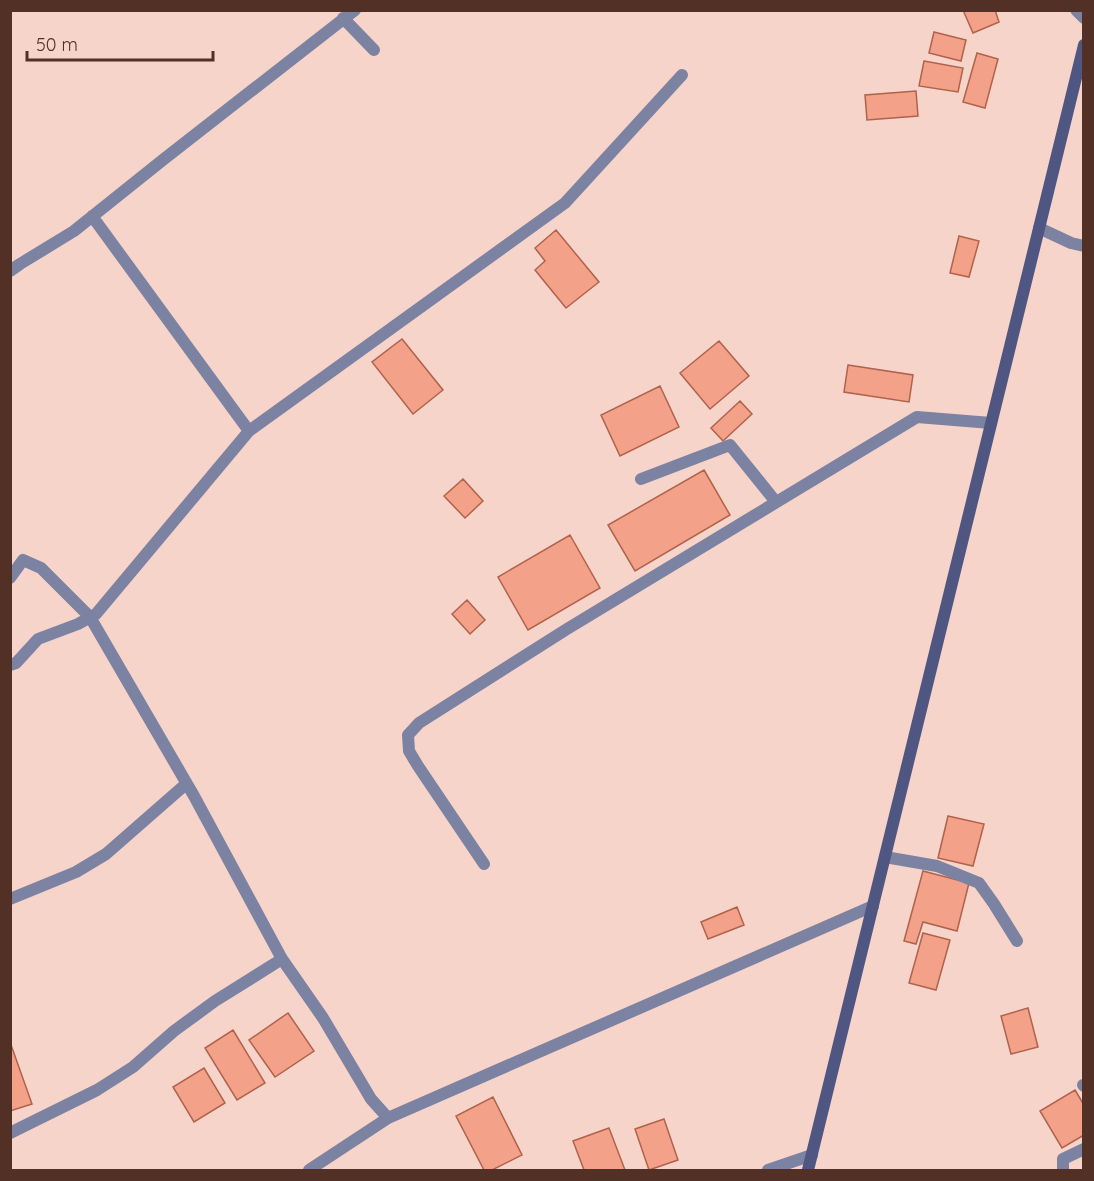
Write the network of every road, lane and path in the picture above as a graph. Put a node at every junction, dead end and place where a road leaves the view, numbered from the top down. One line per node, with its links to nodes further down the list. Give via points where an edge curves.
1 (355, 10): 3 (street)
2 (1076, 10): 4 (street)
3 (343, 18): 6 (street); 9 (street)
4 (1083, 18)
5 (1083, 45): 8 (street)
6 (374, 50)
7 (681, 75): 14 (street, via 565,203)
8 (1078, 89): 10 (street)
9 (92, 216): 12 (street); 14 (street)
10 (1039, 228): 11 (street); 13 (street)
11 (1083, 246)
12 (10, 271)
13 (991, 423): 16 (street, via 917,417); 21 (street)
14 (249, 431): 18 (street)
15 (641, 479): 16 (street, via 730,445)
16 (776, 502): 22 (street, via 567,629 419,723 408,735 409,751)
17 (10, 578): 18 (street, via 23,560 41,568)
18 (90, 617): 19 (street, via 38,639); 20 (street)
19 (10, 665)
20 (186, 784): 23 (street, via 106,854 76,872); 26 (street)
21 (885, 857): 24 (street); 25 (street, via 937,866 979,883)
22 (484, 864)
23 (10, 899)
24 (873, 906): 27 (street); 30 (street)
25 (1017, 941)
26 (282, 959): 27 (street, via 371,1099); 28 (street, via 215,1000 133,1067 97,1090)
27 (388, 1118): 31 (street)
28 (10, 1133)
29 (1083, 1149): 34 (street, via 1063,1159)
30 (812, 1155): 32 (street); 33 (street)
31 (309, 1170)
32 (768, 1170)
33 (808, 1170)
34 (1063, 1170)

